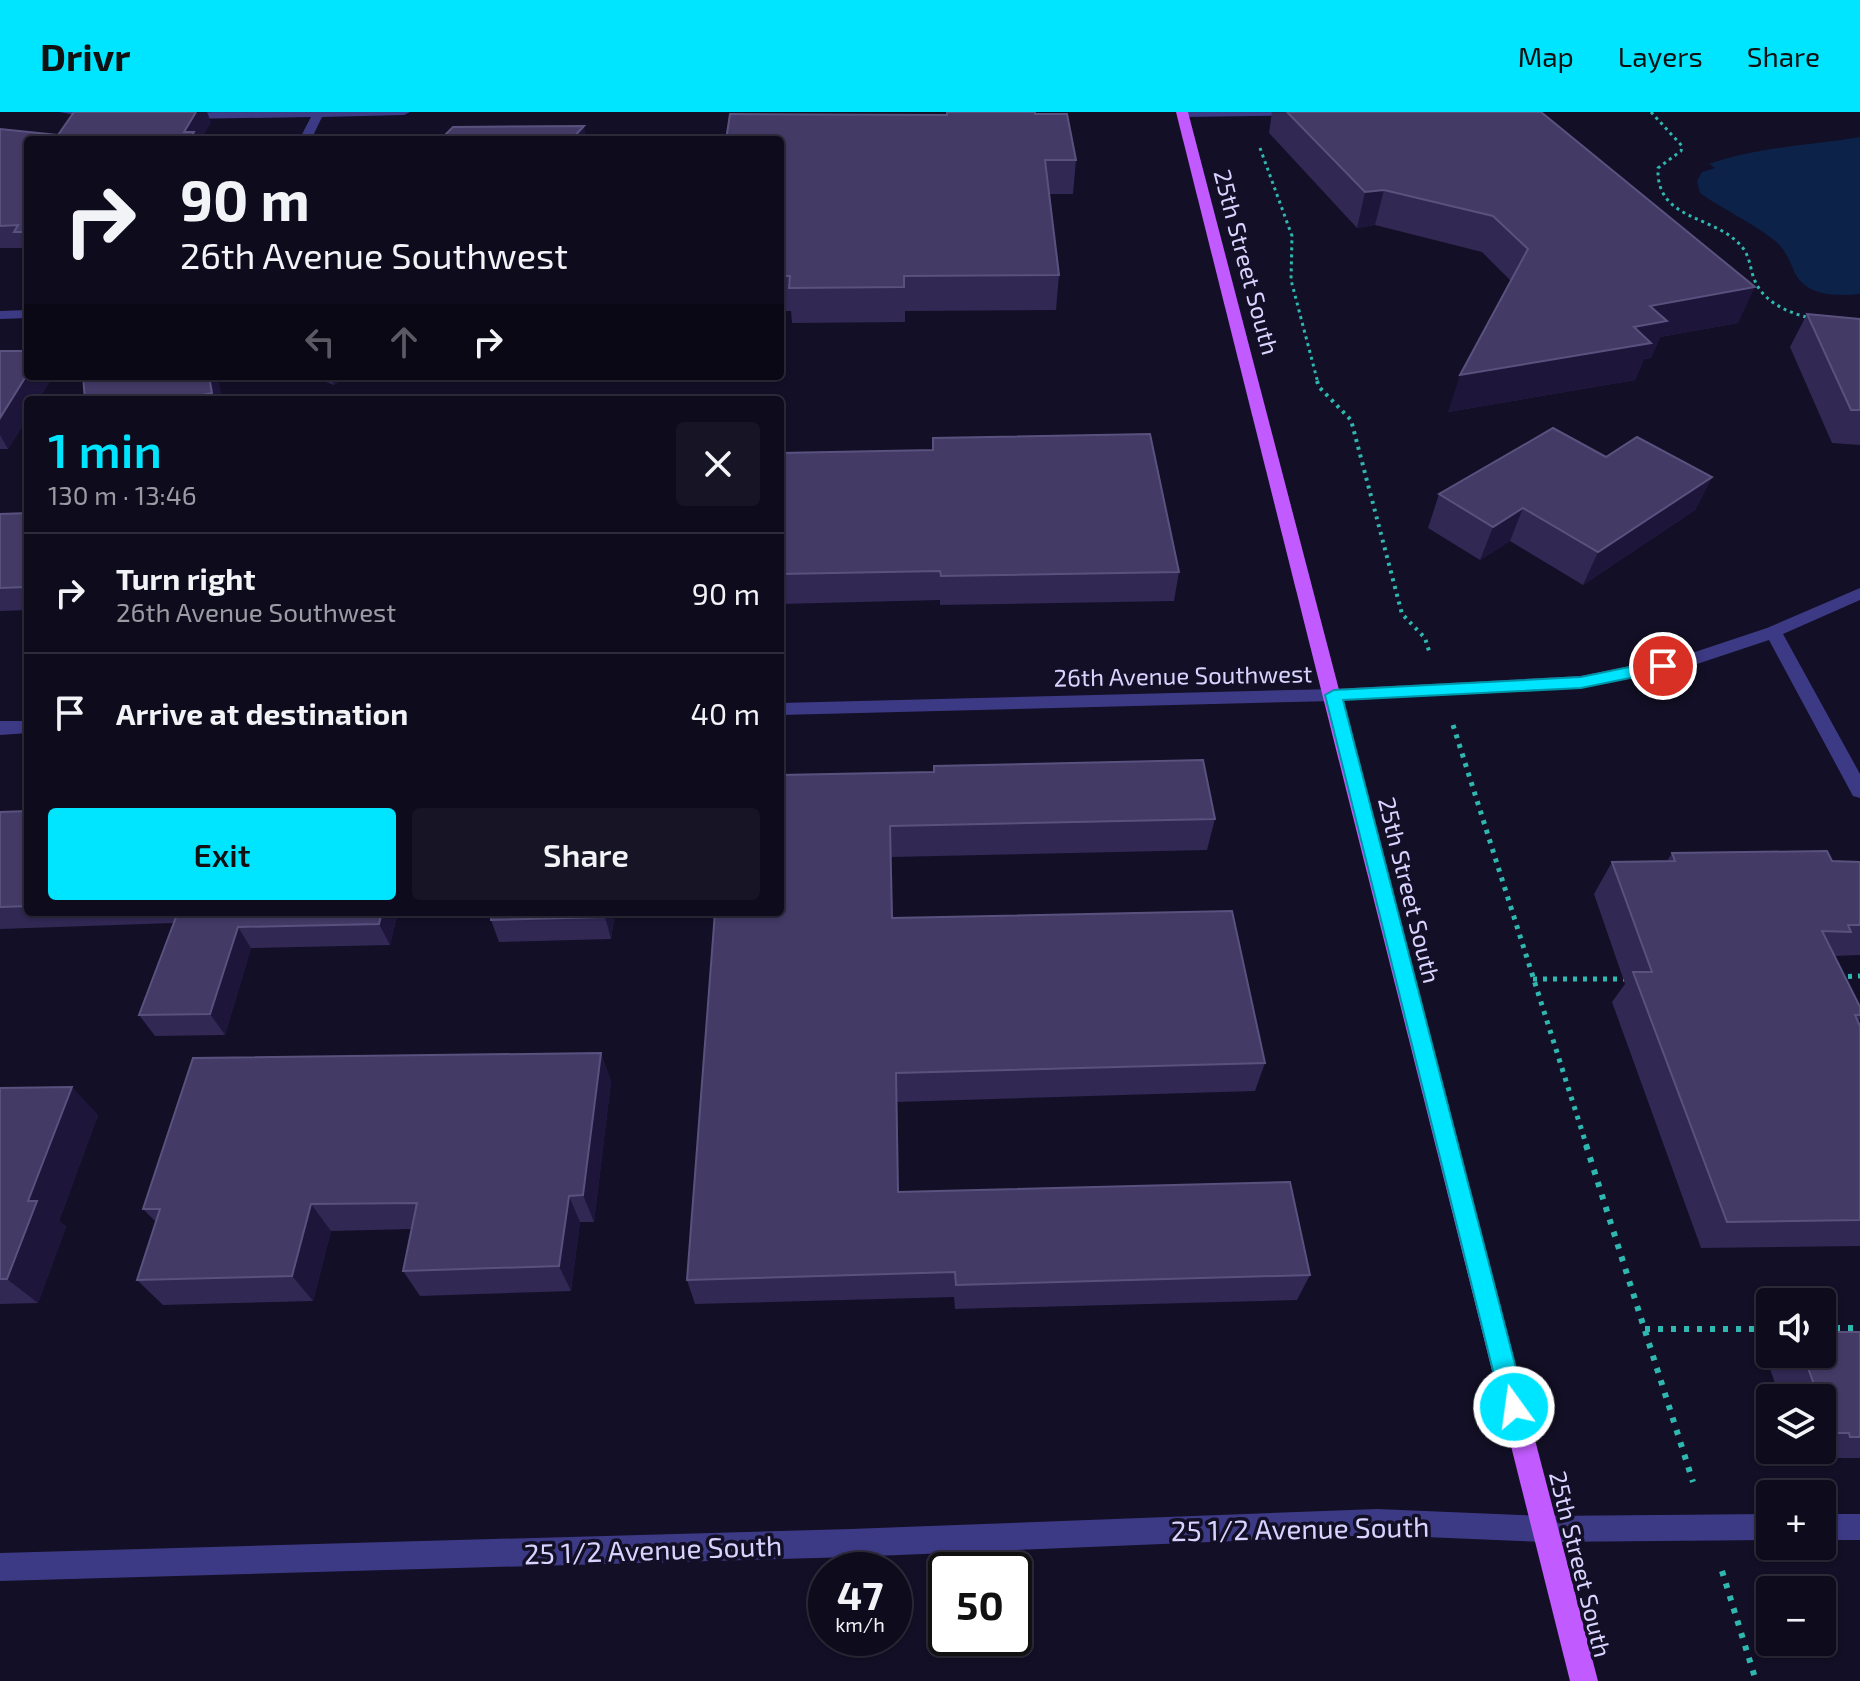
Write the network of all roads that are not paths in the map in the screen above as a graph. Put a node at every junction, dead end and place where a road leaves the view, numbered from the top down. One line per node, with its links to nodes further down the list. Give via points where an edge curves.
1 (65, 112): 8 (street)
2 (404, 112): 5 (street)
3 (1325, 112): 6 (street)
4 (1182, 113): 6 (street); 14 (main road, 25th Street South)
5 (318, 114): 7 (street); 9 (street)
6 (1249, 114)
7 (178, 117)
8 (115, 118)
9 (307, 136)
10 (24, 314): 11 (street)
11 (0, 315)
12 (1860, 593): 13 (street, 26th Avenue Southwest)
13 (1773, 632): 14 (street, 26th Avenue Southwest, via 1691,660 1581,682); 18 (street)
14 (1334, 695): 15 (street, 26th Avenue Southwest); 22 (main road, 25th Street South)
15 (784, 709)
16 (24, 727): 17 (street)
17 (0, 728)
18 (1860, 791)
19 (1756, 1527): 22 (street, 25 1/2 Avenue South)
20 (1836, 1527): 21 (street)
21 (1860, 1527)
22 (1545, 1529): 23 (street, 25 1/2 Avenue South, via 1377,1522); 24 (main road, 25th Street South)
23 (0, 1567)
24 (1584, 1681)

